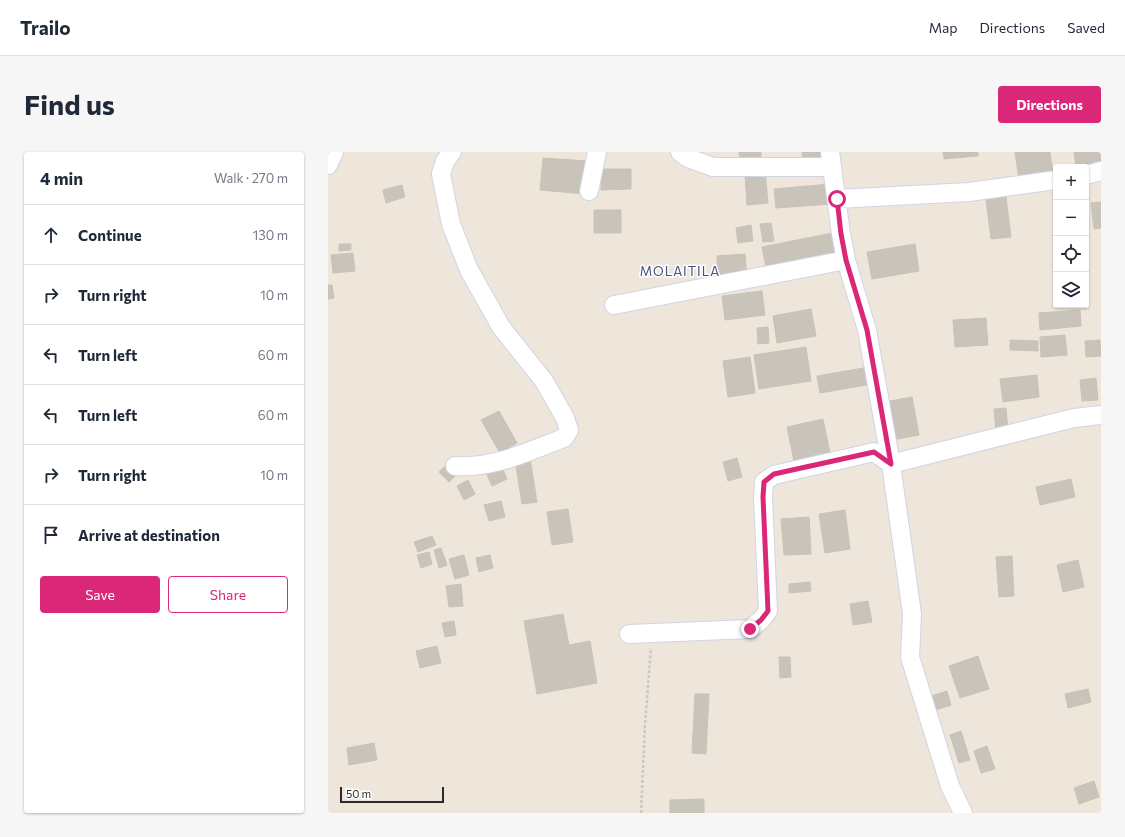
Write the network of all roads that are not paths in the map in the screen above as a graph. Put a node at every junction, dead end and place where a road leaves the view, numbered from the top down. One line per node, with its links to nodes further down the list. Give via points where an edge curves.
1 (334, 152): 6 (street)
2 (452, 152): 16 (street, via 445,161 441,174 451,224 469,270 501,327 544,381 569,430 564,438 504,460 479,466)
3 (597, 152): 10 (street)
4 (680, 152): 5 (street, via 688,158 713,167)
5 (831, 160): 11 (street)
6 (328, 166)
7 (1101, 171): 8 (street)
8 (1089, 174)
9 (1053, 180): 11 (street, via 969,192)
10 (590, 191)
11 (837, 199): 12 (street)
12 (846, 260): 13 (street); 15 (street, via 867,330)
13 (614, 305)
14 (1101, 415): 15 (street, via 1074,418)
15 (891, 464): 17 (street, via 874,452 774,474 764,482 768,611 750,629); 18 (street, via 912,614 910,657 950,786)
16 (455, 466)
17 (629, 634)
18 (963, 813)

